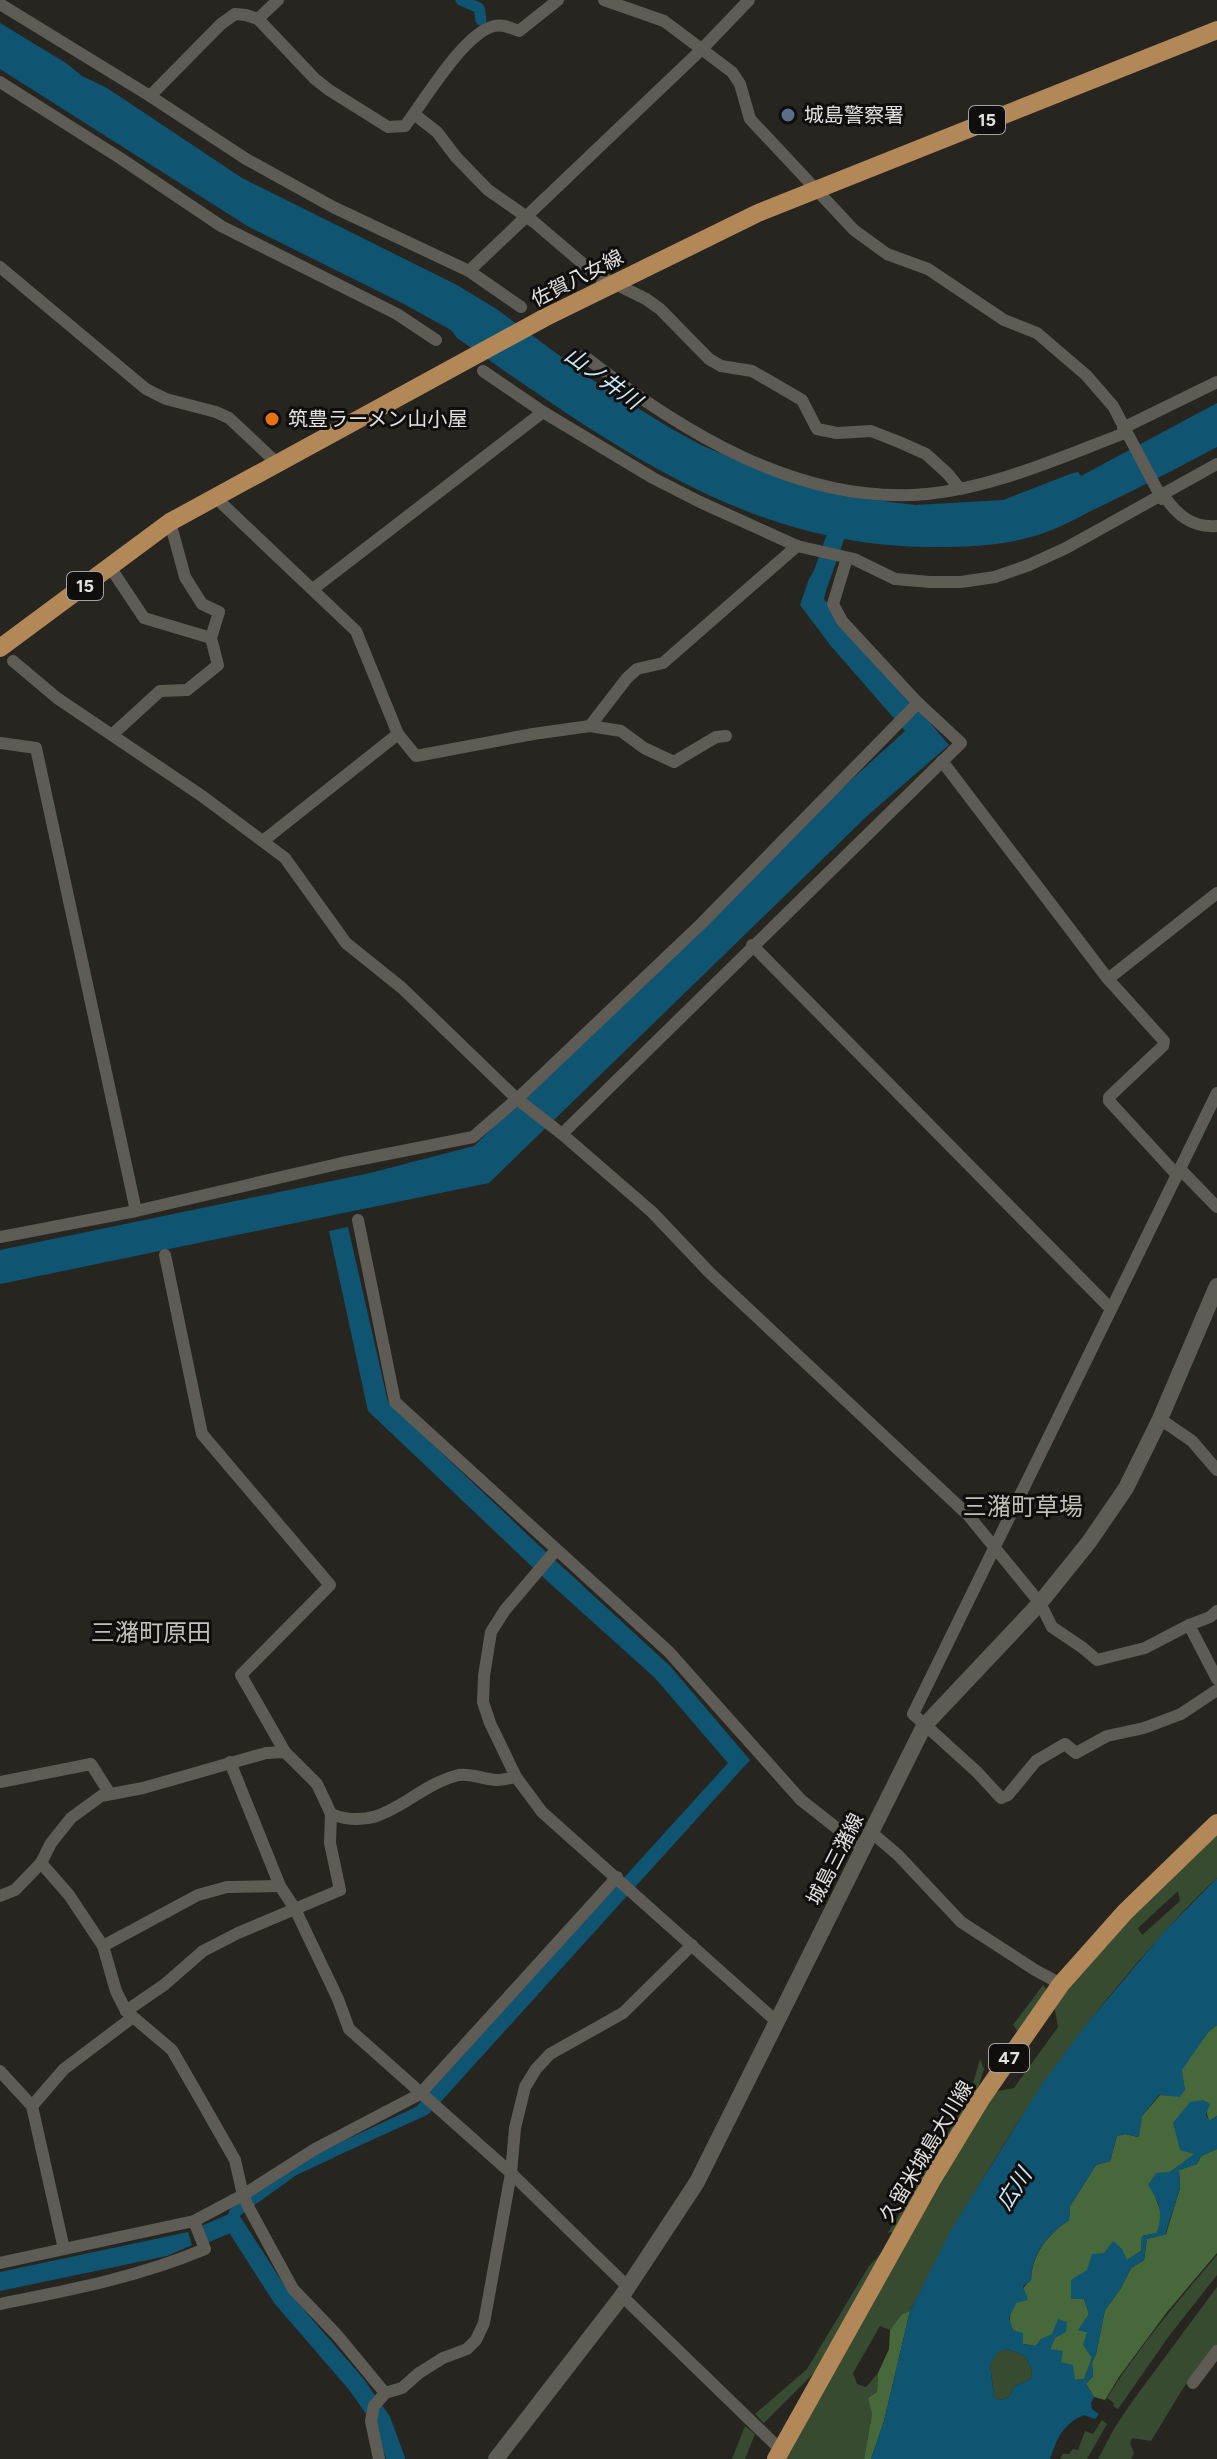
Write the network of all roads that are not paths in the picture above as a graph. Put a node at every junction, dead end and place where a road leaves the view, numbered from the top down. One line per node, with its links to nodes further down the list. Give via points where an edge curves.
1 (278, 0): 6 (street)
2 (558, 0): 11 (street, via 519,31 491,26 478,36 459,52)
3 (604, 0): 8 (street, via 664,21)
4 (749, 0): 8 (street)
5 (0, 4): 10 (street)
6 (258, 19): 10 (street, via 235,14); 11 (street, via 315,79 388,127 405,126)
7 (1217, 30): 12 (main road, 佐賀八女線 / 15)
8 (702, 49): 12 (street, via 732,72 750,119); 13 (street)
9 (0, 82): 18 (street, via 221,226 397,314)
10 (150, 96): 15 (street, via 285,181)
11 (414, 114): 13 (street, via 488,190)
12 (816, 189): 16 (main road, 佐賀八女線 / 15); 23 (street, via 871,244 928,269 1004,320 1037,333 1102,391)
13 (527, 216): 15 (street); 16 (street, via 595,274)
14 (0, 267): 24 (street, via 146,389 229,418)
15 (469, 271): 17 (street)
16 (615, 283): 20 (main road, 佐賀八女線 / 15, via 544,318); 26 (street, via 660,309 709,359 752,371 802,400 817,429 871,431 899,442 926,454)
17 (521, 307)
18 (436, 340)
19 (584, 356): 26 (street, via 711,441 792,476 861,493)
20 (478, 364): 22 (street); 24 (main road, 佐賀八女線 / 15)
21 (1217, 382): 23 (street)
22 (543, 412): 31 (street, via 653,478); 34 (street)
23 (1125, 433): 26 (street); 27 (street)
24 (278, 464): 28 (main road, 佐賀八女線 / 15)
25 (1217, 464): 27 (street)
26 (960, 489)
27 (1162, 496): 30 (street, via 1193,524); 32 (street, via 1066,548 995,577 961,582 895,579)
28 (216, 498): 29 (main road, 佐賀八女線 / 15); 34 (street)
29 (170, 522): 33 (main road, 佐賀八女線 / 15); 35 (street, via 185,577 202,604 219,612)
30 (1217, 526)
31 (802, 546): 32 (street); 38 (street, via 663,663 637,669)
32 (847, 558): 37 (street, via 833,604 842,621)
33 (110, 567): 35 (street, via 144,618); 36 (main road, 佐賀八女線 / 15)
34 (313, 589): 40 (street, via 356,631)
35 (211, 638): 39 (street, via 218,665 187,690 160,691)
36 (4, 650): 39 (street, via 57,698)
37 (918, 703): 43 (street, via 961,743); 49 (street, via 701,924)
38 (590, 726): 40 (street, via 416,756); 41 (street, via 621,731 674,762)
39 (113, 734): 44 (street)
40 (398, 734): 44 (street)
41 (726, 736)
42 (0, 743): 53 (street, via 36,748)
43 (942, 761): 46 (street); 47 (street)
44 (263, 841): 49 (street, via 285,858 346,943 402,988)
45 (1217, 893): 47 (street)
46 (752, 945): 50 (street); 58 (street)
47 (1108, 979): 51 (street, via 1164,1041 1109,1101)
48 (1217, 1093): 51 (street)
49 (517, 1099): 50 (street); 53 (street, via 473,1137)
50 (562, 1134): 61 (street, via 652,1212)
51 (1179, 1172): 52 (street); 58 (street)
52 (1217, 1207)
53 (136, 1211): 55 (street)
54 (358, 1220): 62 (street, via 395,1402)
55 (0, 1237)
56 (165, 1255): 69 (street, via 202,1434 330,1585 241,1675)
57 (1217, 1286): 59 (main road, 城島三潴線)
58 (1111, 1309): 61 (street)
59 (1160, 1419): 60 (street, via 1192,1441); 63 (main road, 城島三潴線, via 1126,1488)
60 (1217, 1470)
61 (995, 1545): 63 (street); 68 (street, via 913,1714)
62 (556, 1550): 71 (street, via 491,1632 483,1702); 77 (street, via 669,1652 801,1800)
63 (1040, 1603): 65 (street, via 1052,1627 1097,1660 1145,1648); 68 (main road, 城島三潴線)
64 (1217, 1611): 65 (street)
65 (1189, 1625): 66 (street)
66 (1217, 1679)
67 (1217, 1690): 68 (street, via 1181,1714 1107,1736 1076,1753 1065,1744 1036,1761 1001,1798)
68 (924, 1726): 76 (main road, 城島三潴線)
69 (285, 1752): 70 (street); 74 (street, via 317,1784)
70 (230, 1762): 73 (street); 80 (street)
71 (516, 1777): 74 (street, via 461,1775 377,1817 347,1820); 79 (street, via 542,1812)
72 (0, 1782): 73 (street, via 91,1764)
73 (110, 1794): 78 (street, via 71,1818)
74 (331, 1814): 82 (street, via 330,1843 340,1890)
75 (1217, 1823): 85 (main road, 久留米城島大川線 / 47, via 1125,1912)
76 (871, 1832): 77 (main road, 城島三潴線); 85 (street, via 961,1922)
77 (862, 1848): 87 (main road, 城島三潴線)
78 (41, 1863): 81 (street, via 15,1890); 84 (street)
79 (619, 1878): 83 (street); 89 (street)
80 (280, 1886): 82 (street); 84 (street, via 227,1887 198,1895)
81 (0, 1896)
82 (295, 1909): 86 (street, via 203,1951); 89 (street, via 349,2029)
83 (692, 1945): 87 (street); 91 (street, via 623,2013 550,2054 536,2069 525,2087 515,2128)
84 (103, 1946): 86 (street)
85 (1061, 1984): 101 (main road, 久留米城島大川線 / 47, via 965,2126)
86 (129, 2014): 90 (street, via 64,2069); 92 (street, via 172,2050 235,2160)
87 (776, 2021): 96 (main road, 城島三潴線, via 697,2182)
88 (0, 2071): 90 (street)
89 (421, 2095): 91 (street); 92 (street, via 315,2149)
90 (32, 2106): 94 (street)
91 (511, 2173): 96 (street); 100 (street, via 484,2323 476,2340 402,2388)
92 (246, 2201): 93 (street); 100 (street, via 293,2289)
93 (194, 2221): 94 (street); 97 (street, via 205,2249 165,2266)
94 (64, 2249): 95 (street)
95 (0, 2263)
96 (625, 2291): 101 (street); 103 (main road, 城島三潴線)
97 (0, 2304)
98 (1217, 2351): 99 (street)
99 (1193, 2383)
100 (385, 2393): 102 (street, via 374,2406 371,2421)
101 (778, 2454)
102 (379, 2459)
103 (496, 2459)

